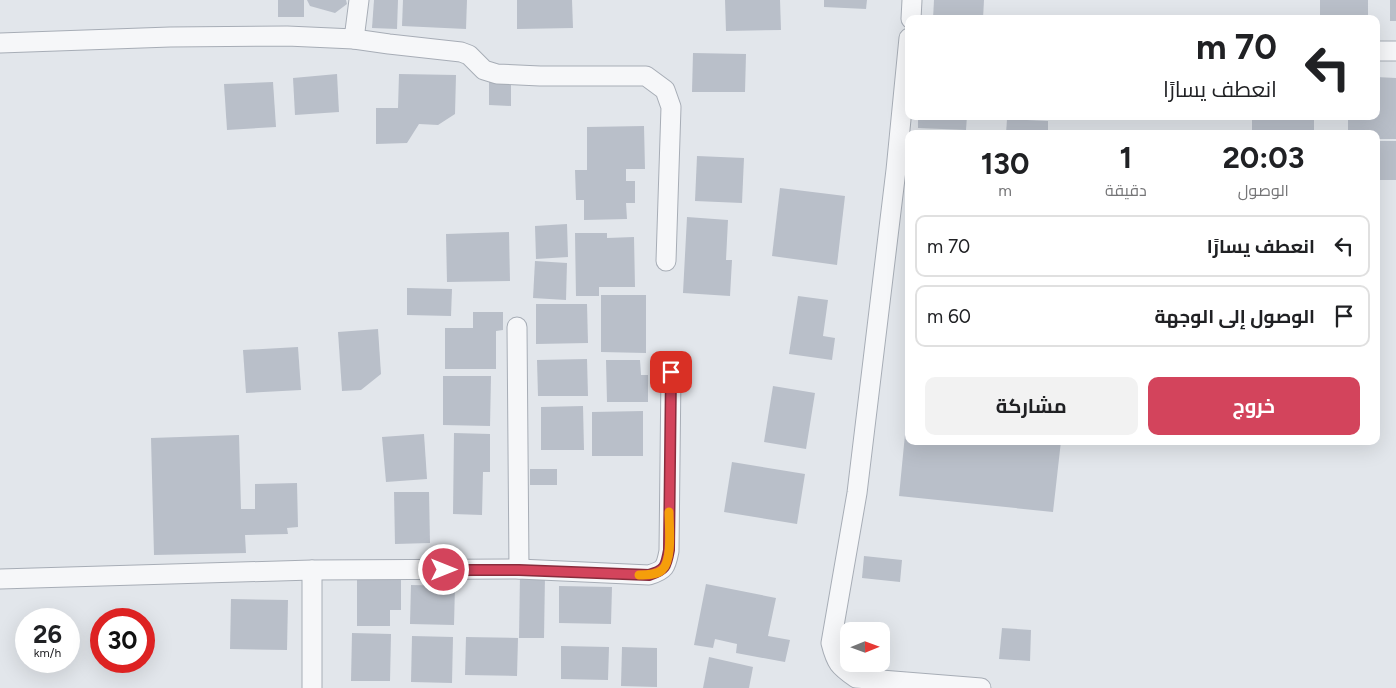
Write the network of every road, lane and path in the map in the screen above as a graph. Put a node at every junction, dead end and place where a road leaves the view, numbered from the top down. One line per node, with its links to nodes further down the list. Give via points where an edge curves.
1 (359, 0): 4 (street)
2 (912, 0): 3 (street)
3 (910, 15)
4 (354, 39): 5 (street, via 170,36); 9 (street, via 461,52 469,55 484,70 496,74 646,76 665,90 671,108)
5 (0, 43)
6 (1380, 51): 7 (street)
7 (1396, 51)
8 (905, 79): 16 (street, via 857,493 831,642 840,667 856,678)
9 (666, 261)
10 (518, 327): 13 (street)
11 (671, 372): 13 (street, via 667,564 661,571 649,575)
12 (312, 570): 13 (street); 14 (street); 15 (street)
13 (519, 570)
14 (0, 579)
15 (312, 688)
16 (981, 688)

